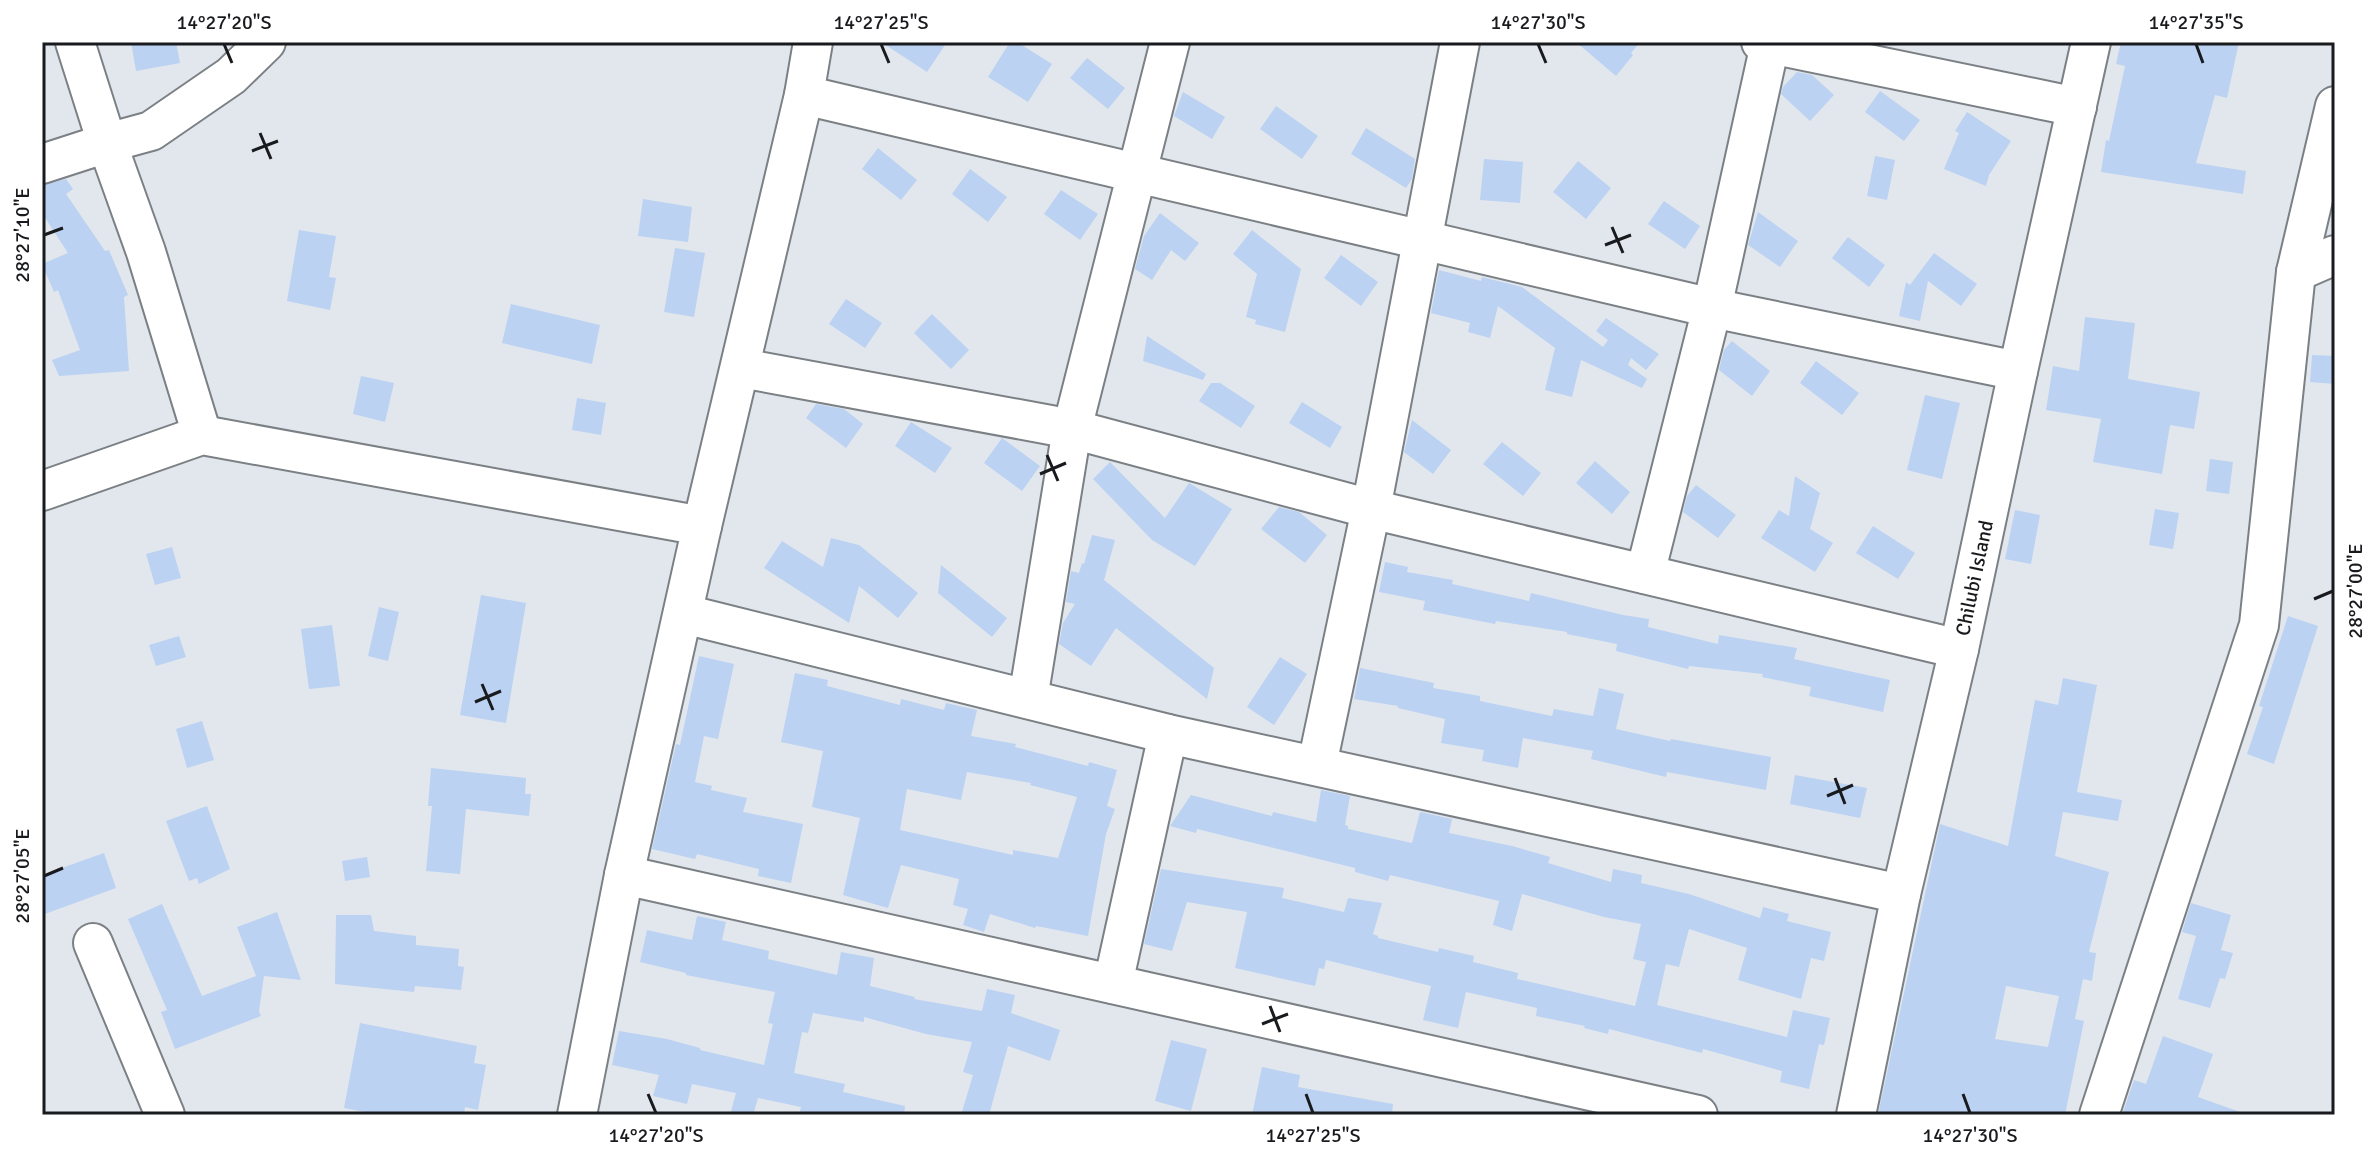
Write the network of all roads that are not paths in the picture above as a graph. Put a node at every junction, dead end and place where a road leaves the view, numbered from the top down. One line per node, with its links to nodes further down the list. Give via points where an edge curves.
1 (75, 42): 11 (street)
2 (266, 42): 11 (street, via 231,76 151,131)
3 (813, 42): 8 (street)
4 (1170, 42): 13 (street)
5 (1460, 42): 14 (street)
6 (2091, 42): 10 (street, Chilubi Island)
7 (1766, 43): 10 (street); 17 (street)
8 (804, 95): 13 (street); 18 (street)
9 (2335, 106): 16 (street)
10 (2077, 107): 19 (street, Chilubi Island)
11 (107, 143): 12 (street); 21 (street)
12 (42, 164)
13 (1135, 172): 14 (street); 20 (street)
14 (1421, 238): 17 (street); 23 (street)
15 (2335, 255): 16 (street)
16 (2296, 272): 39 (street, via 2259,625)
17 (1712, 308): 19 (street); 25 (street)
18 (741, 368): 20 (street); 24 (street)
19 (2018, 371): 27 (street, Chilubi Island)
20 (1072, 429): 23 (street); 28 (street)
21 (202, 435): 22 (street); 24 (street)
22 (42, 491)
23 (1371, 509): 25 (street); 30 (street)
24 (702, 526): 26 (street)
25 (1645, 574): 27 (street)
26 (684, 614): 28 (street); 31 (street)
27 (1959, 649): 32 (street, Chilubi Island)
28 (1028, 699): 29 (street)
29 (1168, 734): 30 (street); 34 (street)
30 (1317, 765): 32 (street)
31 (624, 875): 34 (street); 36 (street)
32 (1901, 894): 38 (street, Chilubi Island)
33 (93, 943): 35 (street)
34 (1113, 984): 37 (street)
35 (165, 1115)
36 (577, 1115)
37 (1698, 1115)
38 (1856, 1115)
39 (2099, 1115)

